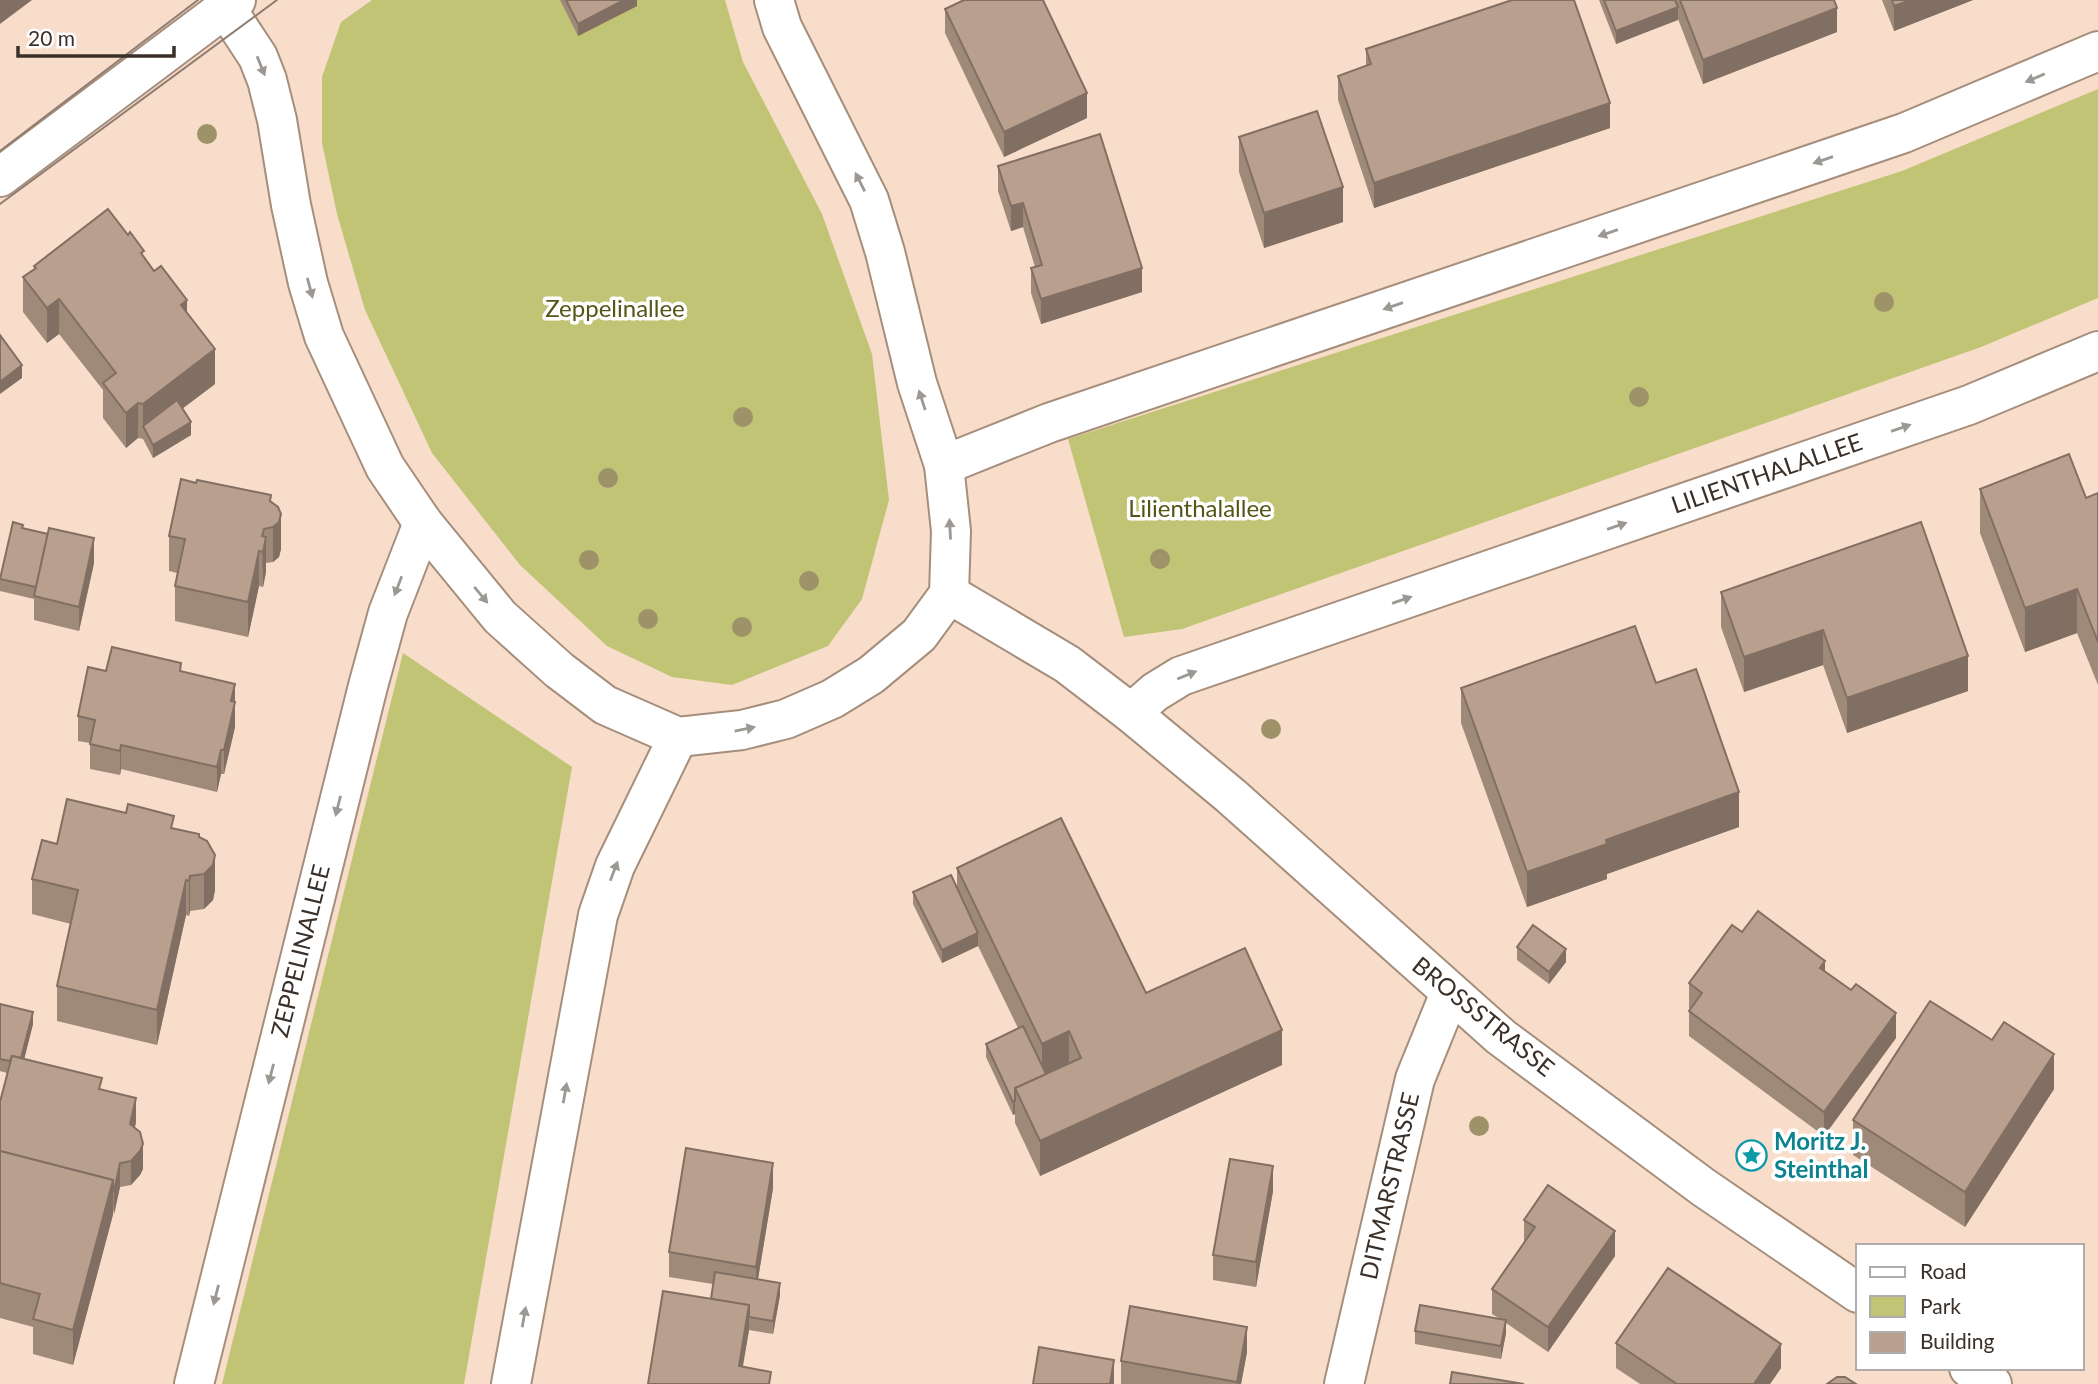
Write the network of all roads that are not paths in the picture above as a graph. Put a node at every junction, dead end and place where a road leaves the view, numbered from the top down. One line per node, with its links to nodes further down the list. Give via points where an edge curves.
1 (774, 0): 6 (street, one-way to 1, via 917,383 869,200 782,27)
2 (231, 4): 4 (street); 7 (street, one-way to 7, via 267,80 308,283 324,336 385,467)
3 (2098, 51): 6 (street, one-way to 6, via 1904,133 1062,418)
4 (0, 177)
5 (2098, 351): 9 (street, LILIENTHALALLEE, one-way to 5, via 1181,676 1969,404)
6 (944, 465): 8 (street, one-way to 6, via 951,531)
7 (423, 523): 10 (street, one-way to 10, via 499,617 559,670 605,705); 14 (street, ZEPPELINALLEE, one-way to 14, via 388,613 368,686)
8 (949, 594): 9 (street, via 1067,664); 10 (street, one-way to 8, via 742,730 786,719 832,699 871,675 919,635)
9 (1131, 713): 11 (street, BROSSSTRASSE, via 1231,796)
10 (678, 737): 15 (street, one-way to 10, via 598,915 615,866)
11 (1450, 993): 12 (street, BROSSSTRASSE, via 1501,1037 1703,1187); 16 (street, DITMARSTRASSE, via 1415,1079)
12 (1856, 1292)
13 (1972, 1370): 17 (street)
14 (194, 1384)
15 (511, 1384)
16 (1344, 1384)
17 (1992, 1384)

